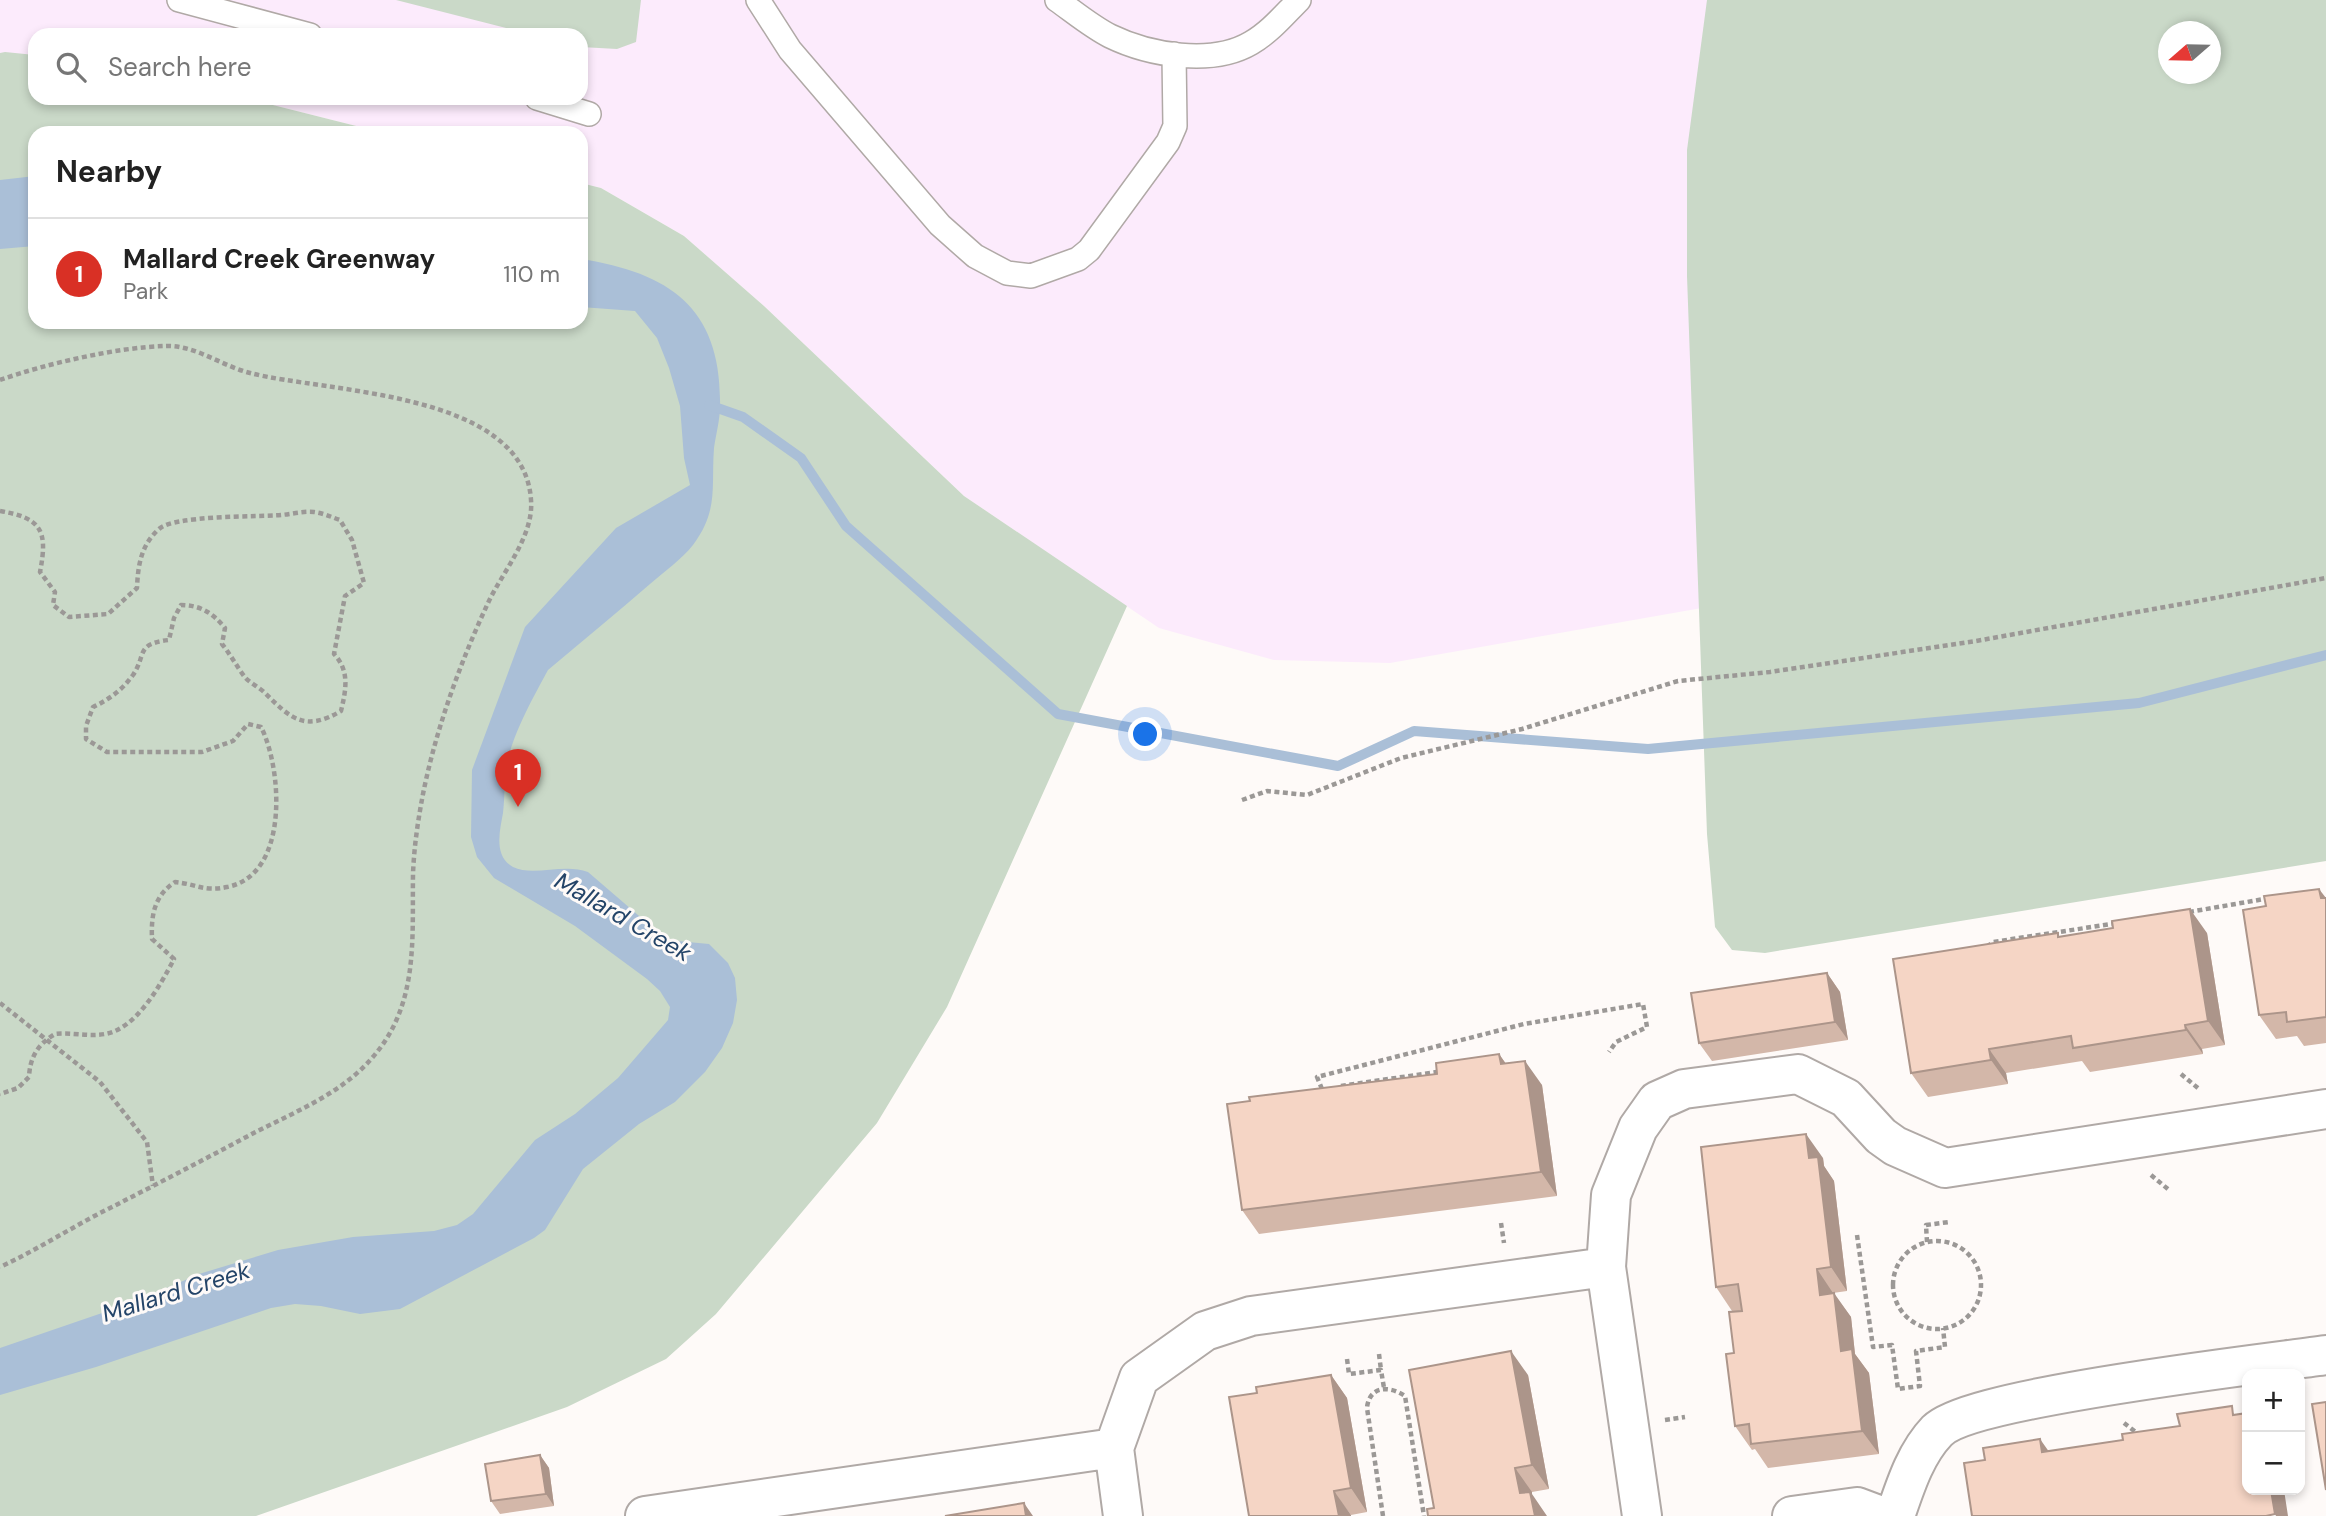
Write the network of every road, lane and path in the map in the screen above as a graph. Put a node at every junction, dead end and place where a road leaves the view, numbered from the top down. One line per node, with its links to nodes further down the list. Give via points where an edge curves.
1 (179, 0): 5 (lane)
2 (758, 0): 6 (lane, via 790,50 940,225 975,256 1021,277 1062,267 1089,250 1168,142 1175,126)
3 (1057, 0): 6 (lane, via 1110,36)
4 (1299, 0): 6 (lane, via 1250,44 1202,55)
5 (284, 28)
6 (1174, 54)
7 (560, 105): 8 (lane)
8 (589, 114)
9 (0, 380): 23 (path, via 91,357 170,345 246,373 455,413 492,435 528,477 528,527 470,645 424,790 413,873 410,981 391,1030 369,1062 321,1100)
10 (0, 511): 18 (path, via 24,515 40,530 45,543 40,572 55,592 53,605 69,617 108,614 137,588 143,548 160,527 245,513 307,512 340,520 352,540 364,583 345,596 334,654 344,670 345,693 341,711 326,720 291,718 280,710 245,678 222,644 225,628 218,619 192,605 181,605 169,640 153,642 139,654 135,673 113,697 93,707 86,739 107,752 202,752 233,741 248,724 261,727 274,757 277,826 267,855 246,878 230,887 200,890 175,882 157,900 152,939 174,959 131,1022 102,1035 71,1032)
11 (2326, 578): 12 (path, via 1976,641 1678,681 1522,729 1401,758 1307,795 1267,791)
12 (1242, 800)
13 (2276, 897): 14 (path)
14 (2182, 913)
15 (2128, 922): 16 (path, via 1993,942)
16 (1986, 955)
17 (0, 1003): 18 (path)
18 (47, 1039): 21 (path, via 35,1051 29,1077 18,1088); 23 (path, via 100,1082 147,1142)
19 (1609, 1052): 20 (path, via 1616,1042 1647,1027 1643,1004 1524,1024 1317,1077 1319,1089)
20 (1450, 1070)
21 (0, 1094)
22 (2326, 1109): 28 (street, via 1945,1168 1895,1146 1846,1098 1798,1074 1684,1089 1657,1101 1638,1128 1611,1195)
23 (153, 1186): 27 (path)
24 (1949, 1222): 26 (path, via 1926,1225)
25 (1857, 1235): 29 (path, via 1872,1347 1892,1345 1898,1389 1920,1386 1916,1352 1945,1347)
26 (1927, 1242): 29 (path, via 1906,1252 1898,1264 1893,1291 1908,1318 1921,1326); 29 (path, via 1959,1246 1970,1255 1982,1281 1974,1309 1964,1320)
27 (0, 1267)
28 (1606, 1267): 35 (street, via 1226,1323 1205,1331 1139,1378); 40 (street)
29 (1943, 1328)
30 (1379, 1354): 33 (path)
31 (2326, 1355): 43 (street, via 1985,1409 1938,1429 1912,1469)
32 (1347, 1359): 33 (path, via 1349,1374)
33 (1381, 1370): 34 (path)
34 (1384, 1388): 38 (path, via 1373,1392 1367,1408); 39 (path, via 1405,1396)
35 (1114, 1448): 36 (street); 37 (street)
36 (645, 1516)
37 (1123, 1516)
38 (1383, 1516)
39 (1424, 1516)
40 (1642, 1516)
41 (1792, 1516): 42 (street, via 1857,1507)
42 (1881, 1516)
43 (1895, 1516)

